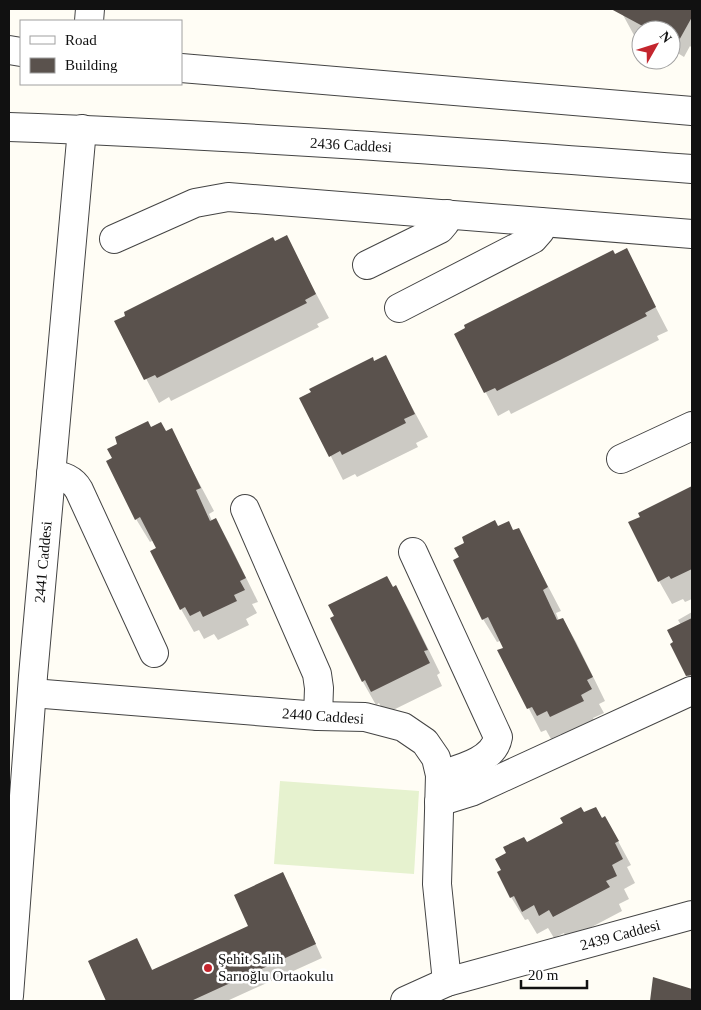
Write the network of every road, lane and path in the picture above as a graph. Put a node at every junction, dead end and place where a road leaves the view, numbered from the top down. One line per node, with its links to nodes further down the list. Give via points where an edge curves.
1 (182, 68): 2 (street)
2 (692, 111)
3 (9, 127): 4 (street, 2436 Caddesi)
4 (82, 129): 5 (street, 2436 Caddesi, via 441,150); 14 (street, 2441 Caddesi)
5 (692, 170)
6 (446, 214): 7 (street); 9 (street, via 228,197 195,203); 10 (street, via 440,229)
7 (540, 222): 8 (street); 11 (street, via 540,231 533,239)
8 (692, 234)
9 (114, 239)
10 (367, 265)
11 (399, 308)
12 (692, 426): 13 (street)
13 (621, 459)
14 (51, 474): 17 (street, via 66,477 80,490); 19 (street, 2441 Caddesi)
15 (245, 509): 20 (street, via 316,674)
16 (413, 552): 21 (street, via 498,737 489,754 464,768)
17 (154, 654)
18 (691, 690): 22 (street, via 471,792)
19 (32, 692): 20 (street, 2440 Caddesi); 25 (street, 2441 Caddesi)
20 (318, 716): 21 (street, 2440 Caddesi, via 365,717 402,728 425,742 436,758)
21 (440, 776): 22 (street, 2440 Caddesi)
22 (439, 802): 24 (street, 2440 Caddesi, via 437,884)
23 (692, 915): 24 (street, 2439 Caddesi)
24 (447, 982): 26 (street, 2439 Caddesi)
25 (9, 996)
26 (405, 1001)

